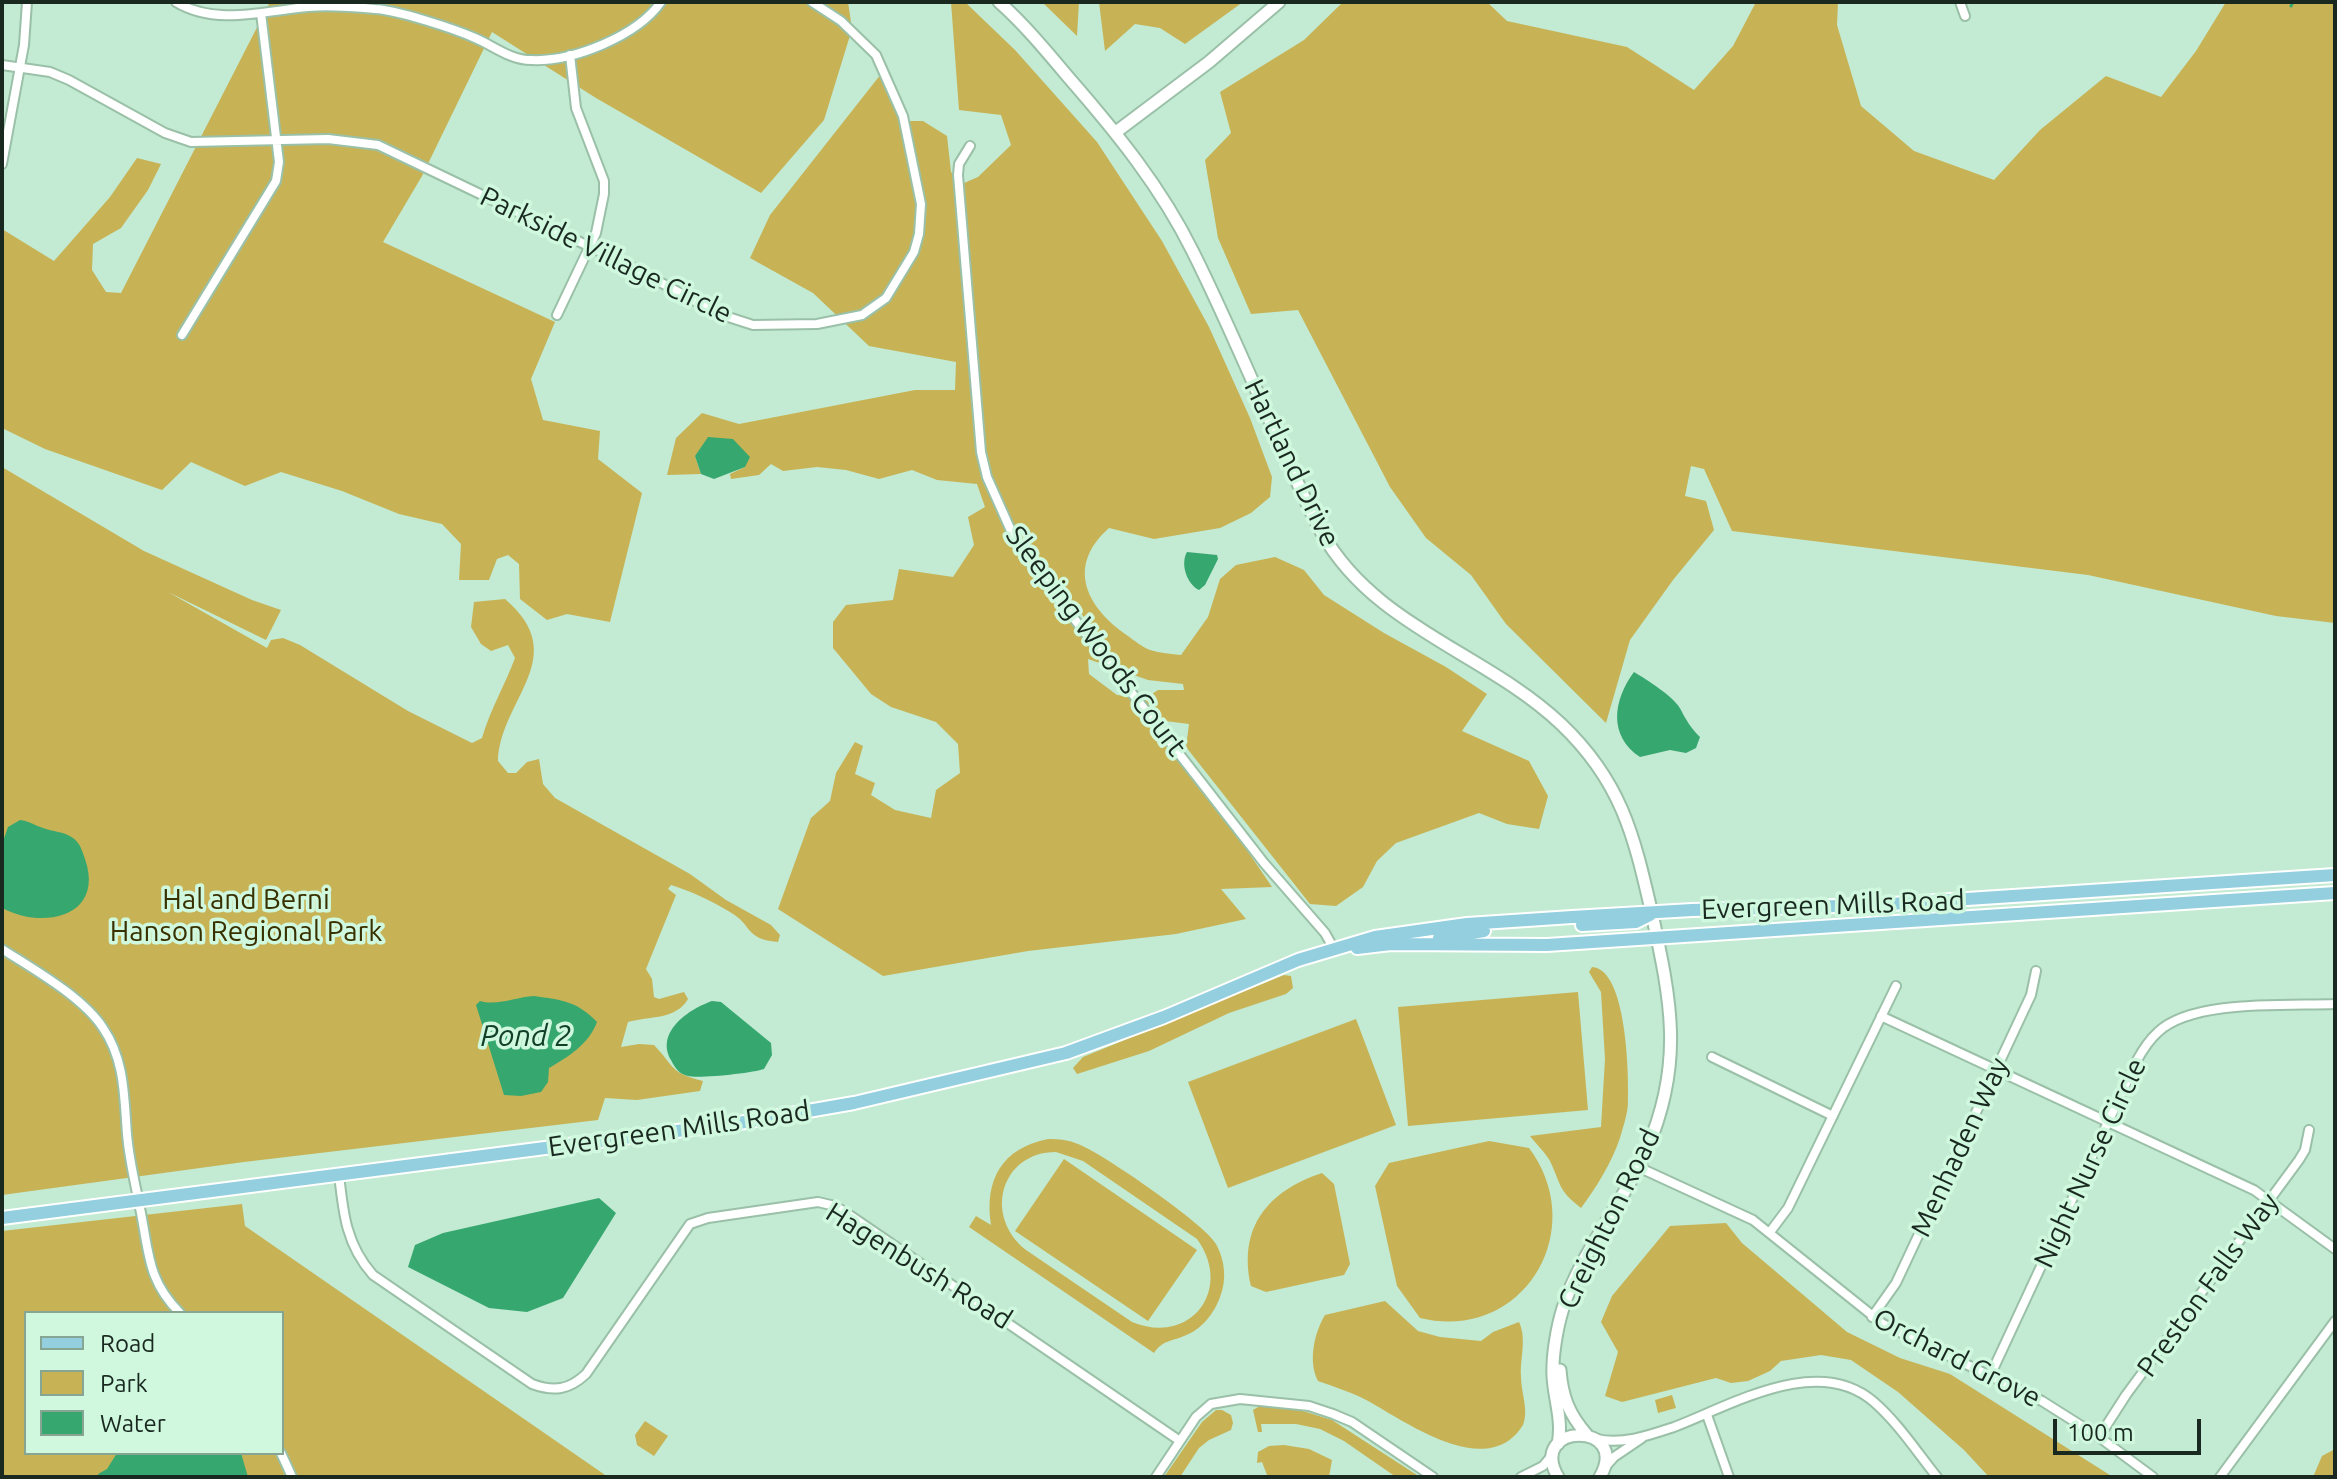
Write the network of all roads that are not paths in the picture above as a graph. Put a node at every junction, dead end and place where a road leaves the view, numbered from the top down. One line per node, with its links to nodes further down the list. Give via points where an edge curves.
1 (27, 2): 12 (street)
2 (176, 2): 8 (street, via 200,13)
3 (661, 2): 10 (street, via 651,15 610,41)
4 (812, 2): 17 (street, Parkside Village Circle, via 876,55 910,141 921,204 919,234 906,268 886,298 862,315 832,322 753,325 712,310)
5 (999, 2): 13 (main road, Hartland Drive)
6 (1279, 2): 13 (main road)
7 (1960, 2): 9 (street)
8 (261, 13): 10 (street, via 311,7 379,9 474,37 530,61); 14 (street)
9 (1965, 16)
10 (570, 55): 17 (street, via 576,108 604,181 598,227)
11 (2, 65): 12 (street, Parkside Village Circle)
12 (20, 68): 14 (street, Parkside Village Circle, via 69,80 191,142); 16 (street)
13 (1116, 132): 22 (main road, Hartland Drive, via 1192,249 1309,509 1336,556 1373,596 1524,695 1583,747 1602,771 1631,829)
14 (276, 141): 17 (street, Parkside Village Circle, via 328,139 378,145); 19 (street, via 275,186)
15 (970, 146): 26 (street, Sleeping Woods Court, via 958,175 975,404 987,477 1007,523 1027,558)
16 (2, 164)
17 (589, 246): 18 (street)
18 (557, 315)
19 (182, 335)
20 (2335, 875): 22 (main road, Evergreen Mills Road, via 1898,904)
21 (2335, 893): 23 (main road, Evergreen Mills Road)
22 (1651, 913): 23 (main road, Hartland Drive); 24 (main road, via 1636,922 1478,931); 26 (main road, Evergreen Mills Road, via 1467,924 1375,937)
23 (1658, 938): 24 (main road, Evergreen Mills Road, via 1547,945); 36 (main road, Creighton Road, via 1672,1037 1662,1105)
24 (1424, 944): 26 (main road, Evergreen Mills Road)
25 (2, 949): 39 (street, via 81,1004 109,1036 122,1079)
26 (1334, 949): 37 (main road, Evergreen Mills Road, via 1066,1053 996,1072 739,1123)
27 (2036, 971): 32 (street, Menhaden Way, via 2031,995)
28 (1896, 986): 30 (street)
29 (2335, 1004): 34 (street, Night Nurse Circle, via 2208,1010 2181,1017 2146,1046)
30 (1881, 1016): 32 (street); 33 (street)
31 (1712, 1057): 33 (street)
32 (1996, 1069): 34 (street); 44 (street, Menhaden Way, via 1896,1283)
33 (1833, 1116): 41 (street, via 1788,1208)
34 (2108, 1122): 38 (street); 47 (street, Night Nurse Circle)
35 (2309, 1130): 38 (street, Preston Falls Way, via 2305,1150)
36 (1638, 1167): 41 (street, Orchard Grove); 46 (main road, Creighton Road, via 1568,1293)
37 (339, 1174): 39 (main road, Evergreen Mills Road); 52 (street, Hagenbush Road, via 350,1242 373,1275 546,1389 567,1388 586,1374 690,1224 818,1202 835,1206)
38 (2270, 1200): 42 (street); 50 (street, Preston Falls Way)
39 (139, 1203): 40 (main road, Evergreen Mills Road); 43 (street, via 149,1264 164,1296)
40 (2, 1218)
41 (1770, 1232): 44 (street, Orchard Grove)
42 (2335, 1249)
43 (178, 1311)
44 (1872, 1317): 47 (street, Orchard Grove)
45 (2335, 1321): 64 (street)
46 (1555, 1359): 49 (main road, Creighton Road, via 1565,1403); 53 (main road, Creighton Road, via 1552,1371 1561,1422)
47 (1990, 1376): 50 (street, Orchard Grove)
48 (1707, 1415): 51 (street); 61 (street); 62 (street, via 1790,1384 1848,1385 1886,1413)
49 (1591, 1437): 51 (street, via 1610,1442); 53 (main road, via 1571,1435); 55 (main road, Creighton Road, via 1605,1452)
50 (2099, 1437): 63 (street, Orchard Grove)
51 (1643, 1438): 55 (street, via 1614,1457)
52 (1180, 1441): 57 (street); 58 (street, via 1204,1410 1226,1399 1309,1406 1352,1422)
53 (1556, 1448): 59 (street, via 1543,1466); 60 (main road, Creighton Road)
54 (282, 1455): 56 (street)
55 (1603, 1472)
56 (292, 1477)
57 (1156, 1477)
58 (1433, 1477)
59 (1521, 1477)
60 (1558, 1477)
61 (1729, 1477)
62 (1937, 1477)
63 (2153, 1477)
64 (2220, 1477)

